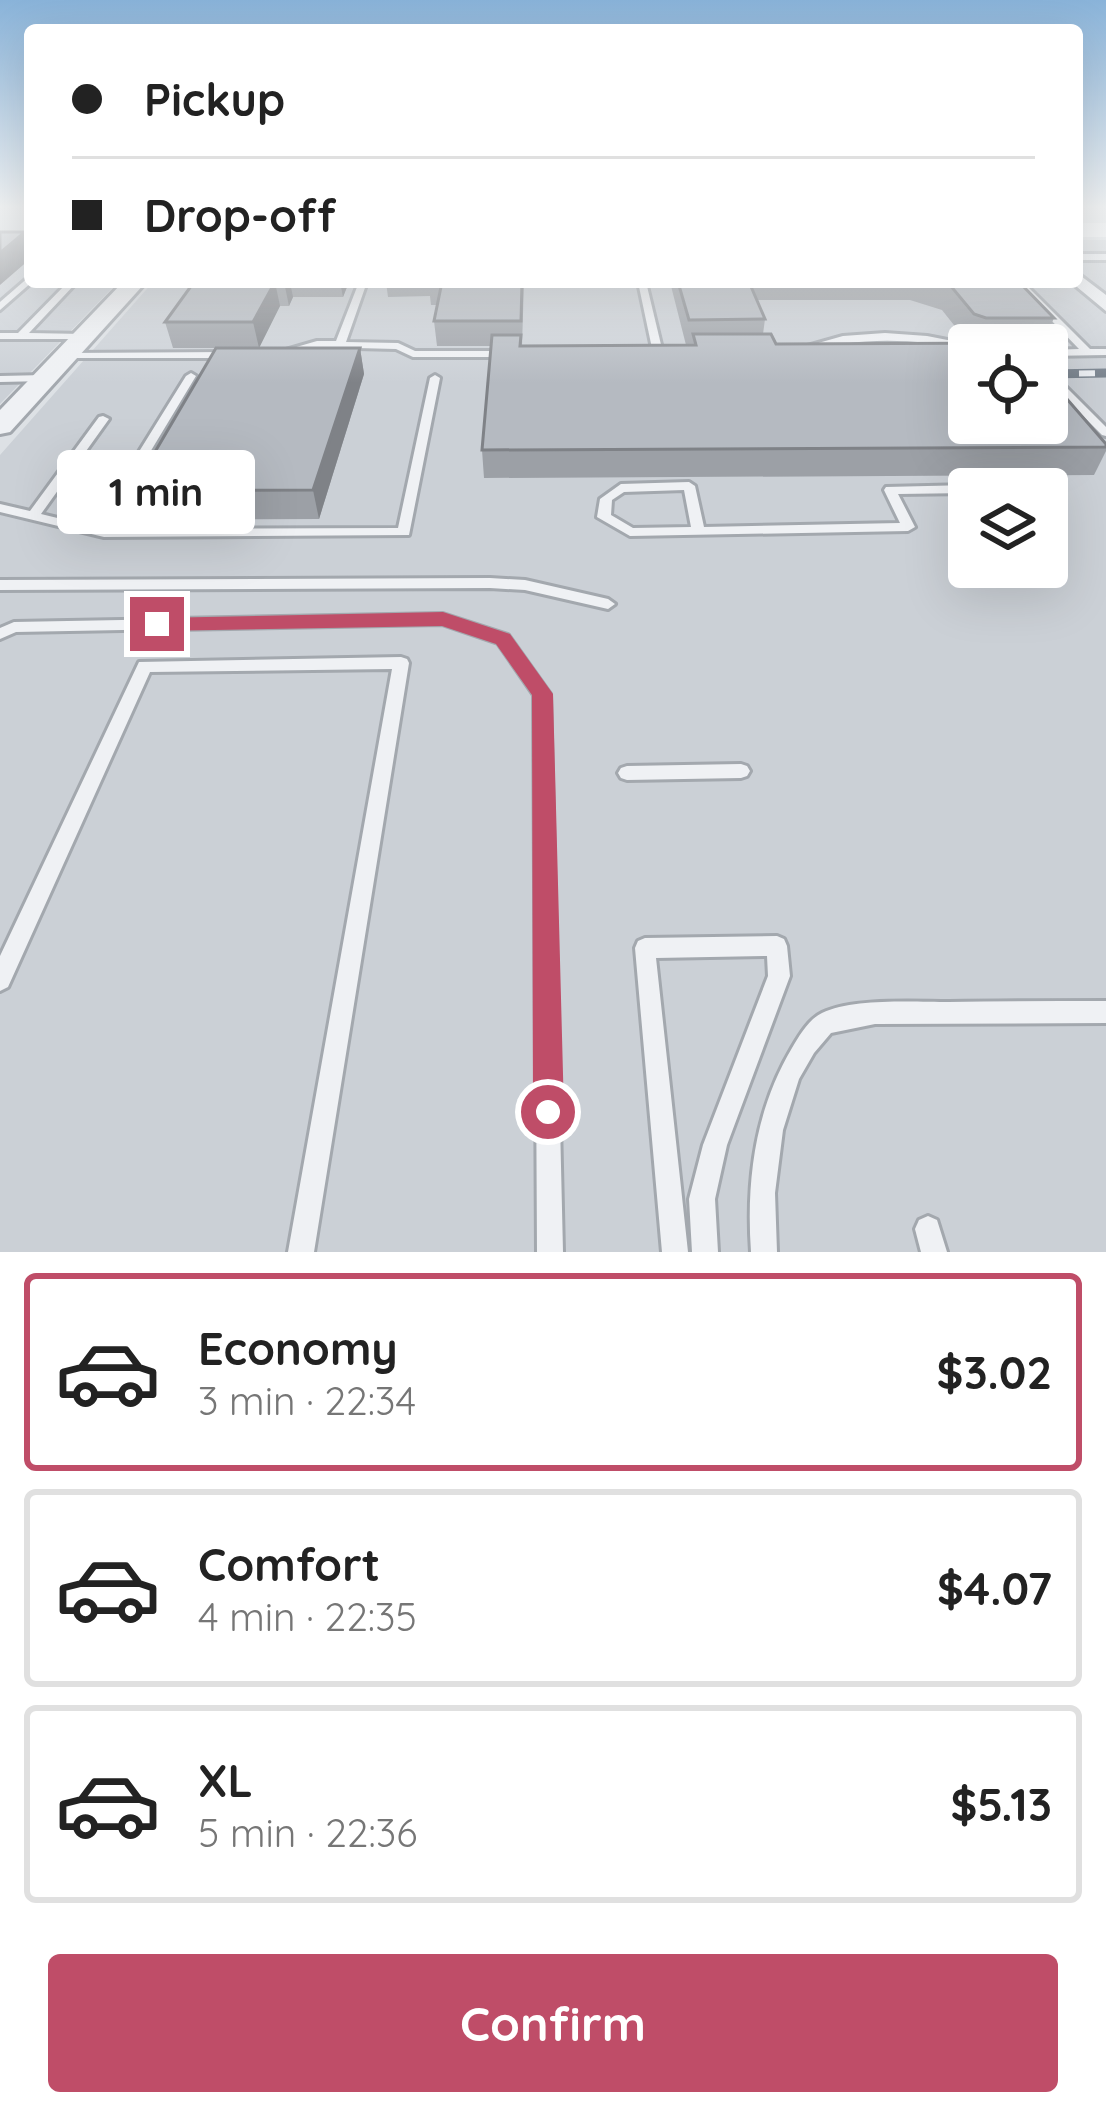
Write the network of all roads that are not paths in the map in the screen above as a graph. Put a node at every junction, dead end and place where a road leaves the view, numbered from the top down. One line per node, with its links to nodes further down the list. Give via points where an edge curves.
1 (1083, 284): 8 (street)
2 (24, 285): 9 (lane)
3 (67, 288): 11 (lane)
4 (129, 288): 12 (street)
5 (361, 288): 14 (lane)
6 (643, 288): 21 (lane)
7 (1024, 288): 17 (lane)
8 (1106, 305)
9 (0, 307)
10 (0, 336): 11 (lane)
11 (21, 336): 12 (lane)
12 (84, 337): 25 (street)
13 (948, 342): 15 (lane, via 838,337)
14 (340, 344): 19 (lane, via 413,354); 24 (lane)
15 (793, 352)
16 (1068, 352): 17 (lane)
17 (1087, 352): 18 (lane)
18 (1106, 352)
19 (531, 353)
20 (640, 353): 21 (lane)
21 (658, 353): 22 (lane)
22 (681, 353)
23 (239, 355): 25 (lane)
24 (280, 355)
25 (65, 356): 27 (street)
26 (191, 376): 37 (lane, via 114,502)
27 (45, 378): 29 (lane); 32 (street)
28 (434, 378): 37 (lane, via 404,532)
29 (0, 379)
30 (1068, 395): 33 (lane)
31 (103, 419): 36 (lane)
32 (0, 426)
33 (1105, 434)
34 (948, 489): 38 (lane, via 890,490 908,527)
35 (0, 508): 36 (lane)
36 (33, 516): 37 (lane)
37 (84, 529)
38 (698, 530): 38 (lane, via 630,532 604,518 606,499 621,488 689,486)
39 (0, 586): 40 (lane, via 525,585)
40 (608, 604)
41 (0, 634): 47 (lane, via 14,627 443,619 503,639 542,694)
42 (741, 771): 43 (lane)
43 (627, 773)
44 (0, 980): 46 (lane, via 146,665 401,663)
45 (1106, 1012): 50 (lane, via 875,1013 825,1024 797,1059 765,1151 758,1200)
46 (301, 1252)
47 (550, 1252)
48 (675, 1252): 49 (lane, via 645,948 776,946 778,976 702,1199)
49 (705, 1252)
50 (764, 1252)

